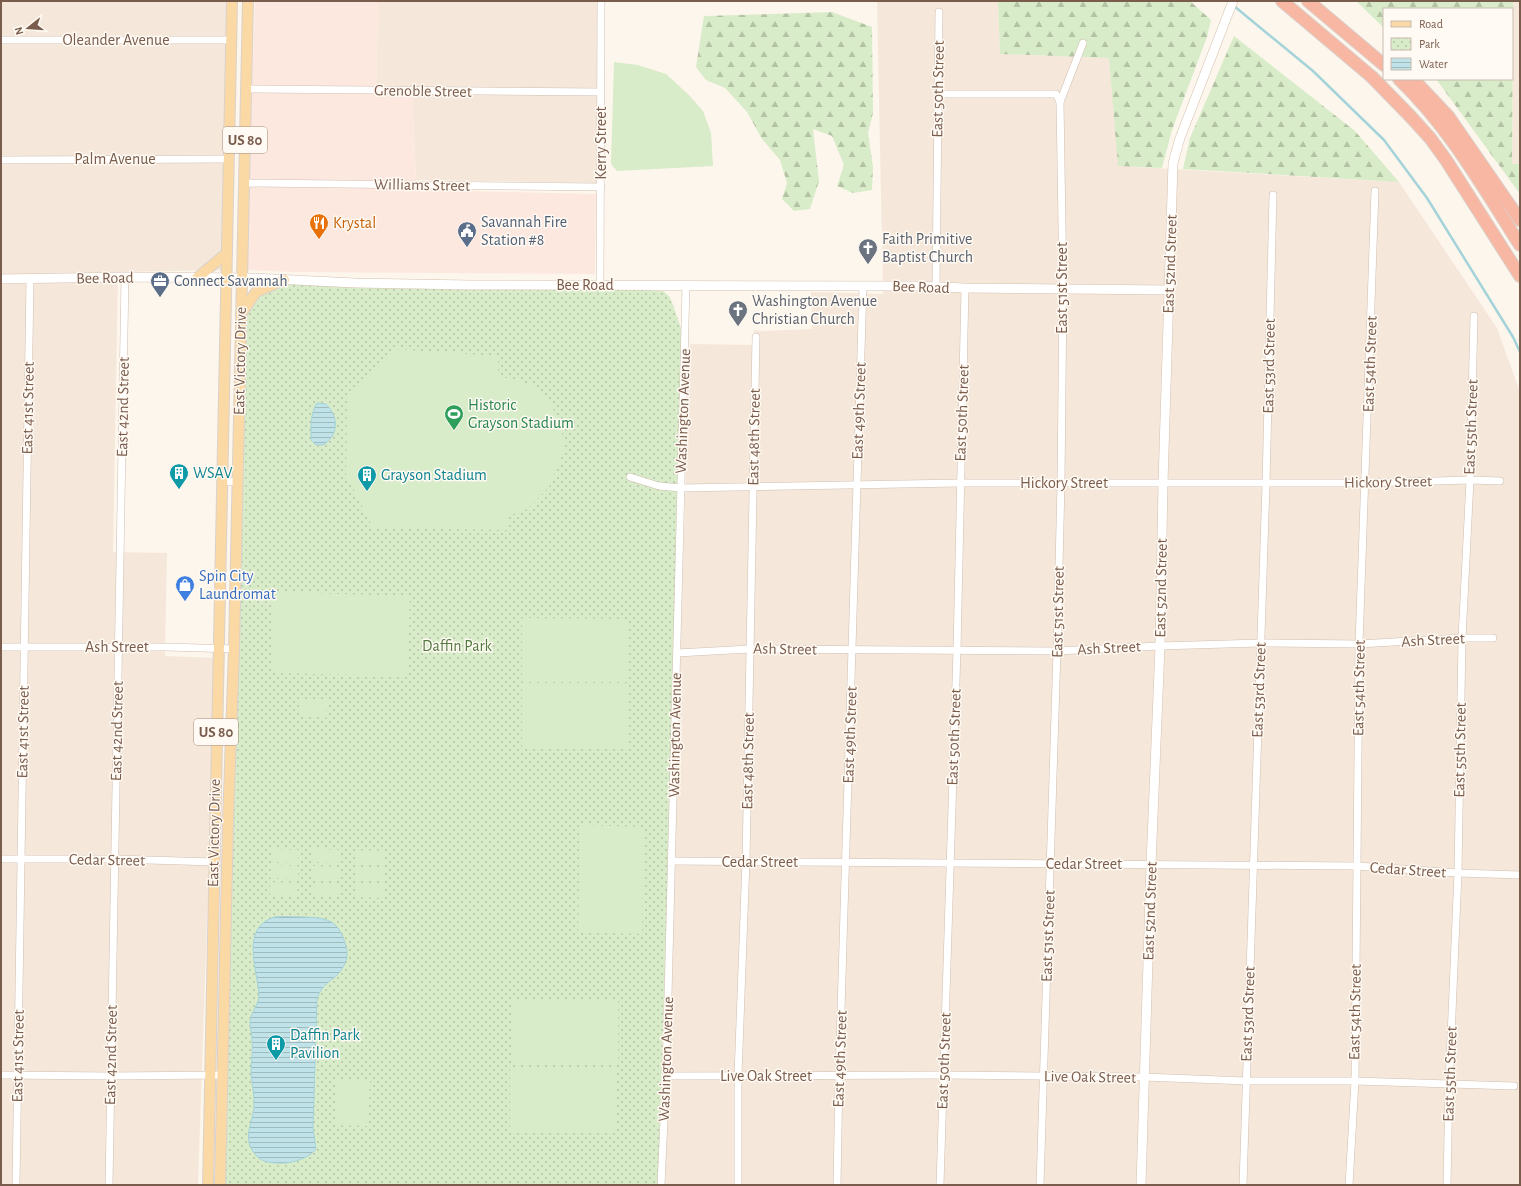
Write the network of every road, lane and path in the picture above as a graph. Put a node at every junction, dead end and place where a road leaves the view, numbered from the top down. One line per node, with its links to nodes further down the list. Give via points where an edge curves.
1 (232, 1): 10 (main road, East Victory Drive / US 80)
2 (248, 1): 16 (main road, East Victory Drive / US 80)
3 (601, 1): 17 (street, Kerry Street)
4 (1233, 1): 45 (main road, East 52nd Street, via 1180,138 1173,163)
5 (1282, 1): 27 (highway, via 1362,67 1392,96 1430,138)
6 (1308, 1): 8 (highway)
7 (938, 12): 18 (street, East 50th Street)
8 (1338, 25): 12 (highway); 13 (highway)
9 (1, 40): 10 (street, Oleander Avenue)
10 (230, 40): 20 (main road, East Victory Drive / US 80)
11 (1083, 43): 19 (street, East 51st Street)
12 (1383, 55)
13 (1383, 64)
14 (1400, 80): 28 (highway, via 1443,128)
15 (1414, 80): 26 (highway, via 1448,116)
16 (246, 89): 17 (street, Grenoble Street); 22 (main road, East Victory Drive / US 80)
17 (600, 92): 23 (street, Kerry Street)
18 (938, 94): 19 (street, via 1056,94); 42 (street, East 50th Street)
19 (1060, 102): 44 (street, East 51st Street)
20 (228, 158): 21 (street, Palm Avenue); 29 (main road, East Victory Drive / US 80)
21 (1, 160)
22 (244, 183): 23 (street, Williams Street); 34 (main road, East Victory Drive / US 80)
23 (601, 187): 38 (street, Kerry Street)
24 (1375, 191): 57 (street, East 54th Street)
25 (1273, 195): 58 (street, East 53rd Street)
26 (1520, 220)
27 (1488, 226): 30 (highway); 40 (highway)
28 (1520, 245)
29 (226, 253): 32 (main road); 33 (main road, East Victory Drive / US 80)
30 (1520, 276)
31 (125, 277): 32 (main road, Bee Road); 36 (main road, Bee Road); 69 (street, East 42nd Street)
32 (196, 278): 33 (main road, Bee Road)
33 (226, 278): 34 (main road, Bee Road); 52 (main road, East Victory Drive / US 80)
34 (241, 278): 37 (main road, Bee Road); 46 (main road, East Victory Drive / US 80)
35 (1, 279): 36 (main road, Bee Road)
36 (30, 279): 66 (street, East 41st Street)
37 (284, 280): 38 (main road, Bee Road, via 470,285); 46 (main road, via 256,292)
38 (600, 285): 39 (main road, Bee Road)
39 (686, 285): 41 (main road, Bee Road); 61 (street, Washington Avenue)
40 (1520, 285)
41 (863, 286): 42 (main road, Bee Road); 59 (street, East 49th Street)
42 (936, 286): 43 (main road, Bee Road)
43 (965, 288): 44 (main road, Bee Road); 54 (street, East 50th Street)
44 (1063, 289): 45 (main road, Bee Road); 55 (street, East 51st Street)
45 (1170, 290): 56 (main road, East 52nd Street)
46 (241, 314): 53 (main road, East Victory Drive / US 80)
47 (1474, 316): 50 (street, East 55th Street)
48 (756, 337): 60 (street, East 48th Street)
49 (630, 477): 61 (street, Hickory Street, via 659,486)
50 (1470, 480): 51 (street, Hickory Street); 57 (street, Hickory Street); 62 (street, East 55th Street)
51 (1500, 481)
52 (222, 482): 53 (street); 70 (main road, East Victory Drive / US 80)
53 (237, 482): 71 (main road, East Victory Drive / US 80)
54 (960, 483): 55 (street, Hickory Street); 59 (street, Hickory Street); 74 (street, East 50th Street)
55 (1061, 483): 56 (street, Hickory Street); 75 (street, East 51st Street)
56 (1163, 483): 58 (street, Hickory Street); 67 (main road, East 52nd Street)
57 (1366, 483): 58 (street, Hickory Street); 65 (street, East 54th Street)
58 (1266, 484): 64 (street, East 53rd Street)
59 (856, 485): 60 (street, Hickory Street); 73 (street, East 49th Street)
60 (753, 486): 61 (street, Hickory Street); 72 (street, East 48th Street)
61 (681, 488): 76 (street, Washington Avenue)
62 (1462, 638): 63 (street, Ash Street); 65 (street, Ash Street); 89 (street, East 55th Street)
63 (1493, 638)
64 (1260, 643): 65 (street, Ash Street); 67 (street, Ash Street); 87 (street, East 53rd Street)
65 (1359, 644): 88 (street, East 54th Street)
66 (24, 646): 68 (street, Ash Street); 69 (street, Ash Street); 78 (street, East 41st Street)
67 (1160, 646): 75 (street, Ash Street); 86 (main road, East 52nd Street)
68 (1, 647)
69 (118, 647): 70 (street, Ash Street); 79 (street, East 42nd Street)
70 (218, 648): 71 (street, Ash Street); 82 (main road, East Victory Drive / US 80)
71 (234, 649): 91 (main road, East Victory Drive / US 80)
72 (750, 649): 73 (street, Ash Street); 76 (street, Ash Street); 81 (street, East 48th Street)
73 (852, 650): 74 (street, Ash Street); 83 (street, East 49th Street)
74 (957, 650): 75 (street, Ash Street); 84 (street, East 50th Street)
75 (1057, 651): 85 (street, East 51st Street)
76 (677, 653): 80 (street, Washington Avenue)
77 (1, 859): 78 (street, Cedar Street)
78 (21, 859): 79 (street, Cedar Street); 93 (street, East 41st Street)
79 (115, 859): 82 (street, Cedar Street); 98 (street, East 42nd Street)
80 (672, 861): 81 (street, Cedar Street); 99 (street, Washington Avenue)
81 (746, 861): 83 (street, Cedar Street); 96 (street, East 48th Street)
82 (214, 862): 91 (main road, via 221,867 223,882); 94 (main road, East Victory Drive / US 80)
83 (846, 862): 84 (street, Cedar Street); 100 (street, East 49th Street)
84 (949, 863): 85 (street, Cedar Street); 97 (street, East 50th Street)
85 (1050, 864): 86 (street, Cedar Street); 101 (street, East 51st Street)
86 (1151, 865): 87 (street, Cedar Street); 102 (main road, East 52nd Street)
87 (1252, 866): 88 (street, Cedar Street); 103 (street, East 53rd Street)
88 (1357, 866): 89 (street, Cedar Street); 104 (street, East 54th Street)
89 (1458, 873): 90 (street, Cedar Street); 105 (street, East 55th Street)
90 (1520, 875)
91 (227, 886): 95 (main road, East Victory Drive / US 80)
92 (1, 1075): 93 (street)
93 (17, 1075): 98 (street); 108 (street, East 41st Street)
94 (210, 1075): 95 (street); 98 (street); 110 (main road, East Victory Drive / US 80)
95 (222, 1075): 107 (main road, East Victory Drive / US 80)
96 (738, 1075): 99 (street, Live Oak Street); 100 (street, Live Oak Street); 112 (street, East 48th Street)
97 (943, 1075): 100 (street, Live Oak Street); 101 (street, Live Oak Street); 114 (street, East 50th Street)
98 (111, 1076): 109 (street, East 42nd Street)
99 (666, 1076): 111 (street, Washington Avenue)
100 (839, 1076): 113 (street, East 49th Street)
101 (1045, 1076): 102 (street, Live Oak Street); 115 (street, East 51st Street)
102 (1144, 1077): 103 (street, Live Oak Street); 116 (main road, East 52nd Street)
103 (1246, 1081): 104 (street, Live Oak Street); 117 (street, East 53rd Street)
104 (1355, 1081): 105 (street, Live Oak Street); 118 (street, East 54th Street)
105 (1449, 1084): 106 (street, Live Oak Street); 119 (street, East 55th Street)
106 (1514, 1086)
107 (221, 1182)
108 (16, 1185)
109 (109, 1185)
110 (208, 1185)
111 (661, 1185)
112 (738, 1185)
113 (837, 1185)
114 (940, 1185)
115 (1040, 1185)
116 (1141, 1185)
117 (1243, 1185)
118 (1349, 1185)
119 (1447, 1185)

